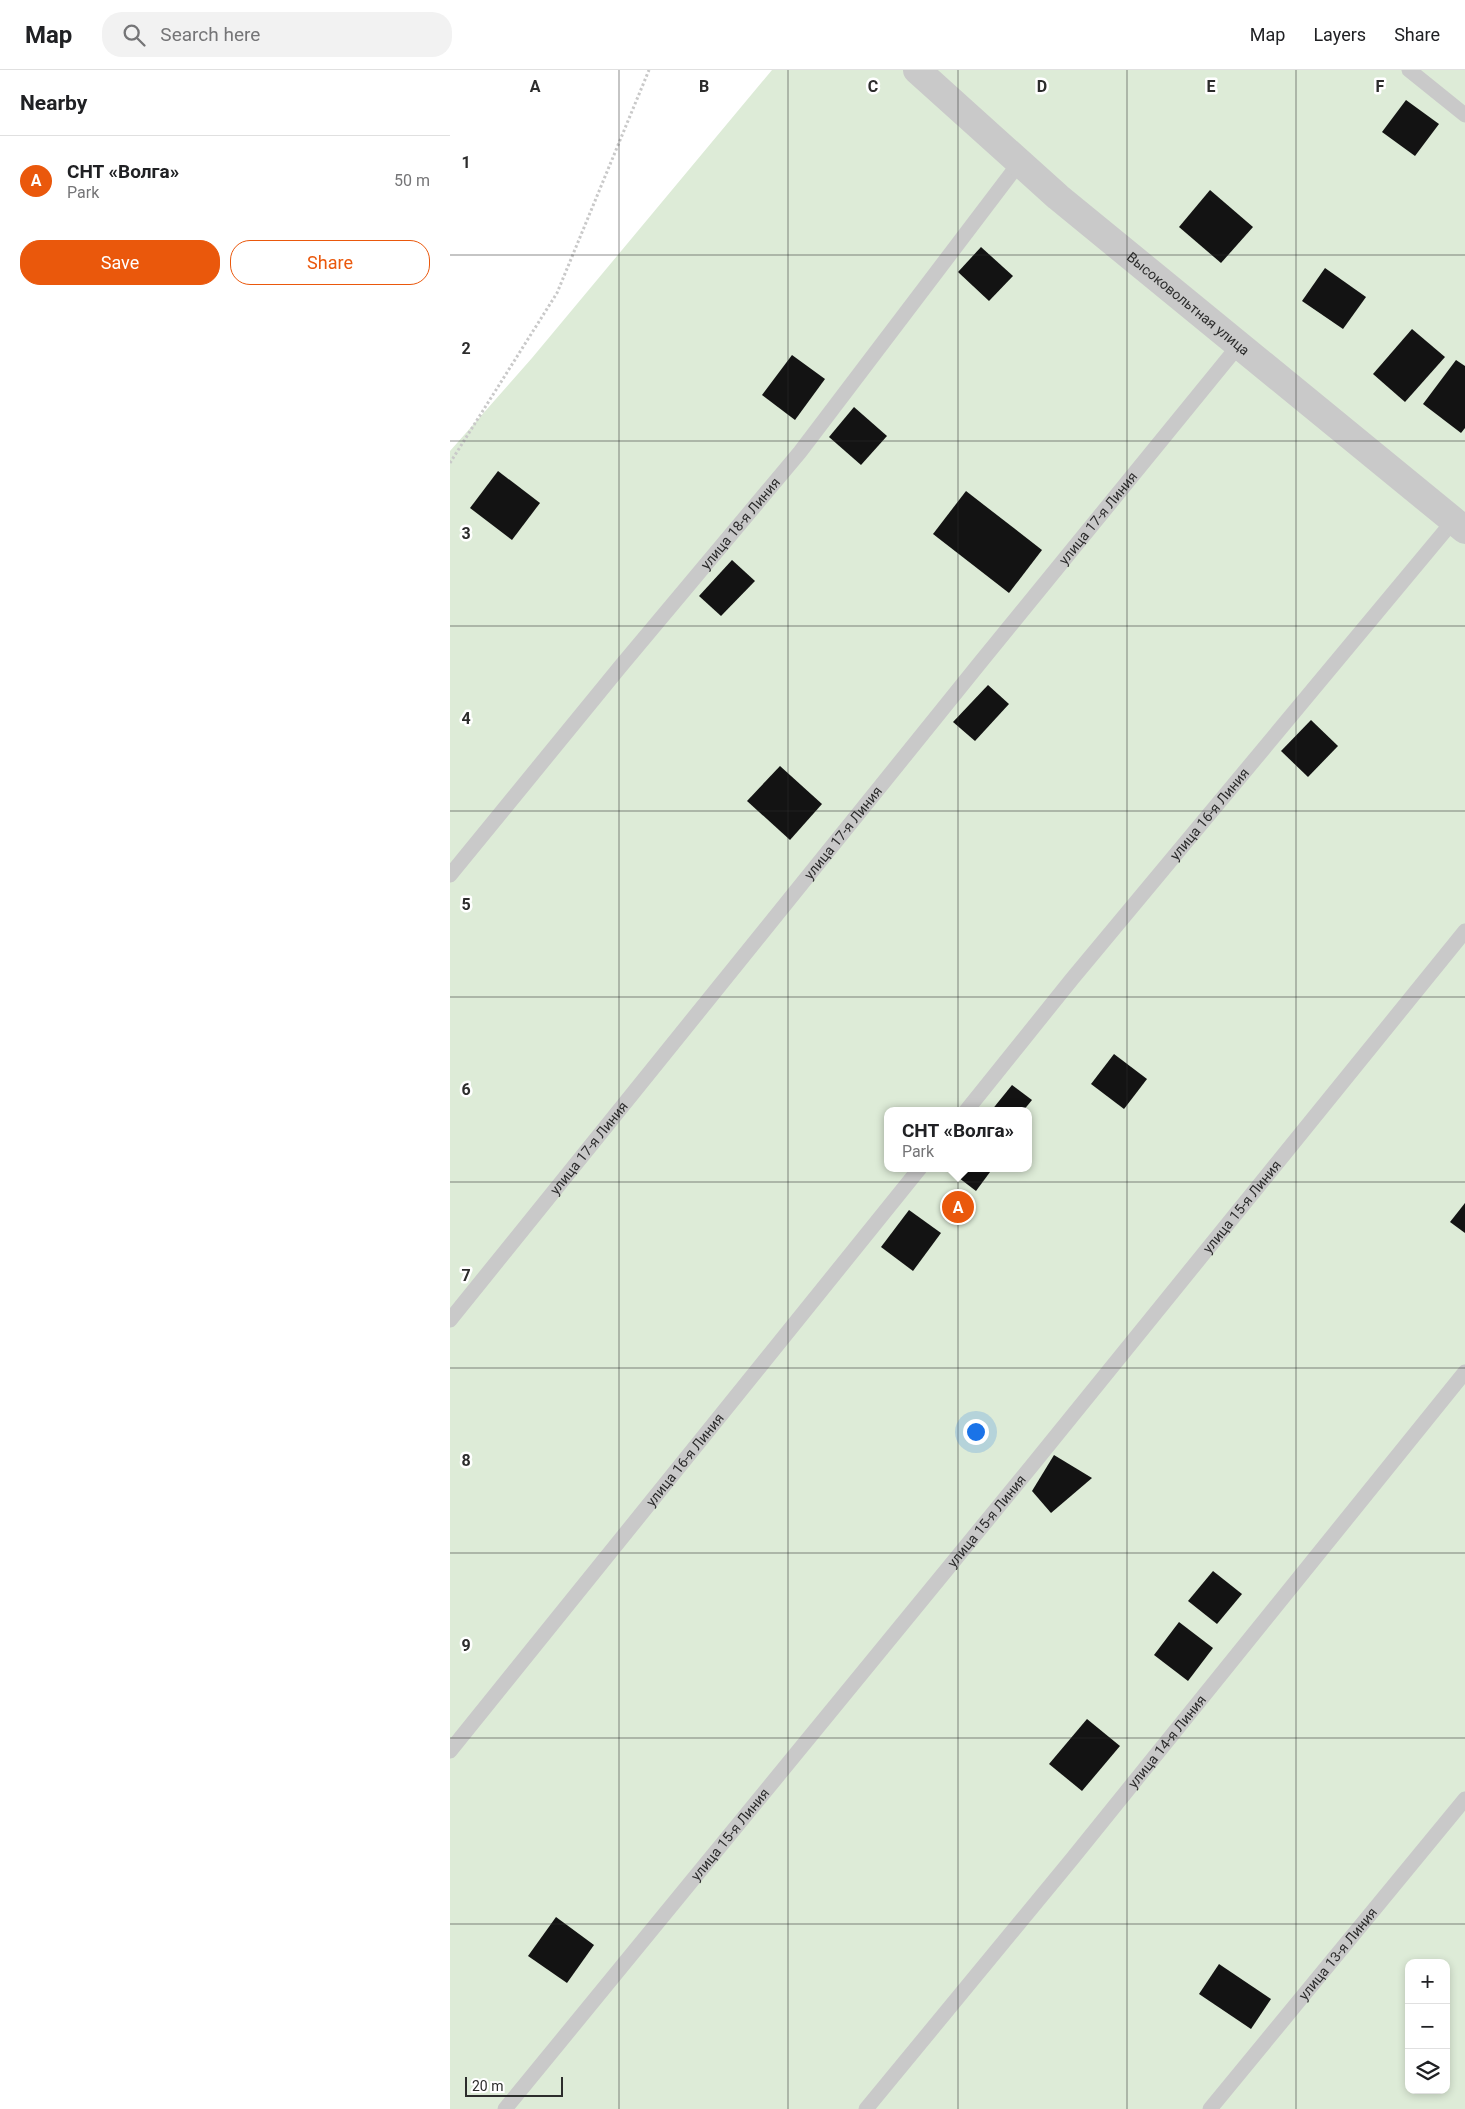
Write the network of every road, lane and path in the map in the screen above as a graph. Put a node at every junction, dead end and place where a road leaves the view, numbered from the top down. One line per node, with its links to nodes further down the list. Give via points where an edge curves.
1 (649, 70): 7 (path, via 557,293)
2 (917, 70): 5 (street, Высоковольтная улица)
3 (1409, 70): 4 (lane)
4 (1465, 115)
5 (1020, 162): 6 (street, Высоковольтная улица); 9 (lane, улица 18-я Линия, via 800,452)
6 (1239, 346): 8 (street, Высоковольтная улица); 13 (lane, улица 17-я Линия)
7 (450, 463)
8 (1460, 525): 11 (lane, улица 16-я Линия, via 1072,979)
9 (450, 875)
10 (1465, 931): 17 (lane, улица 15-я Линия)
11 (969, 1107)
12 (917, 1172): 15 (lane, улица 16-я Линия)
13 (450, 1320)
14 (1465, 1372): 18 (lane, улица 14-я Линия)
15 (450, 1751)
16 (1465, 1799): 19 (lane, улица 13-я Линия)
17 (506, 2109)
18 (866, 2109)
19 (1210, 2109)

